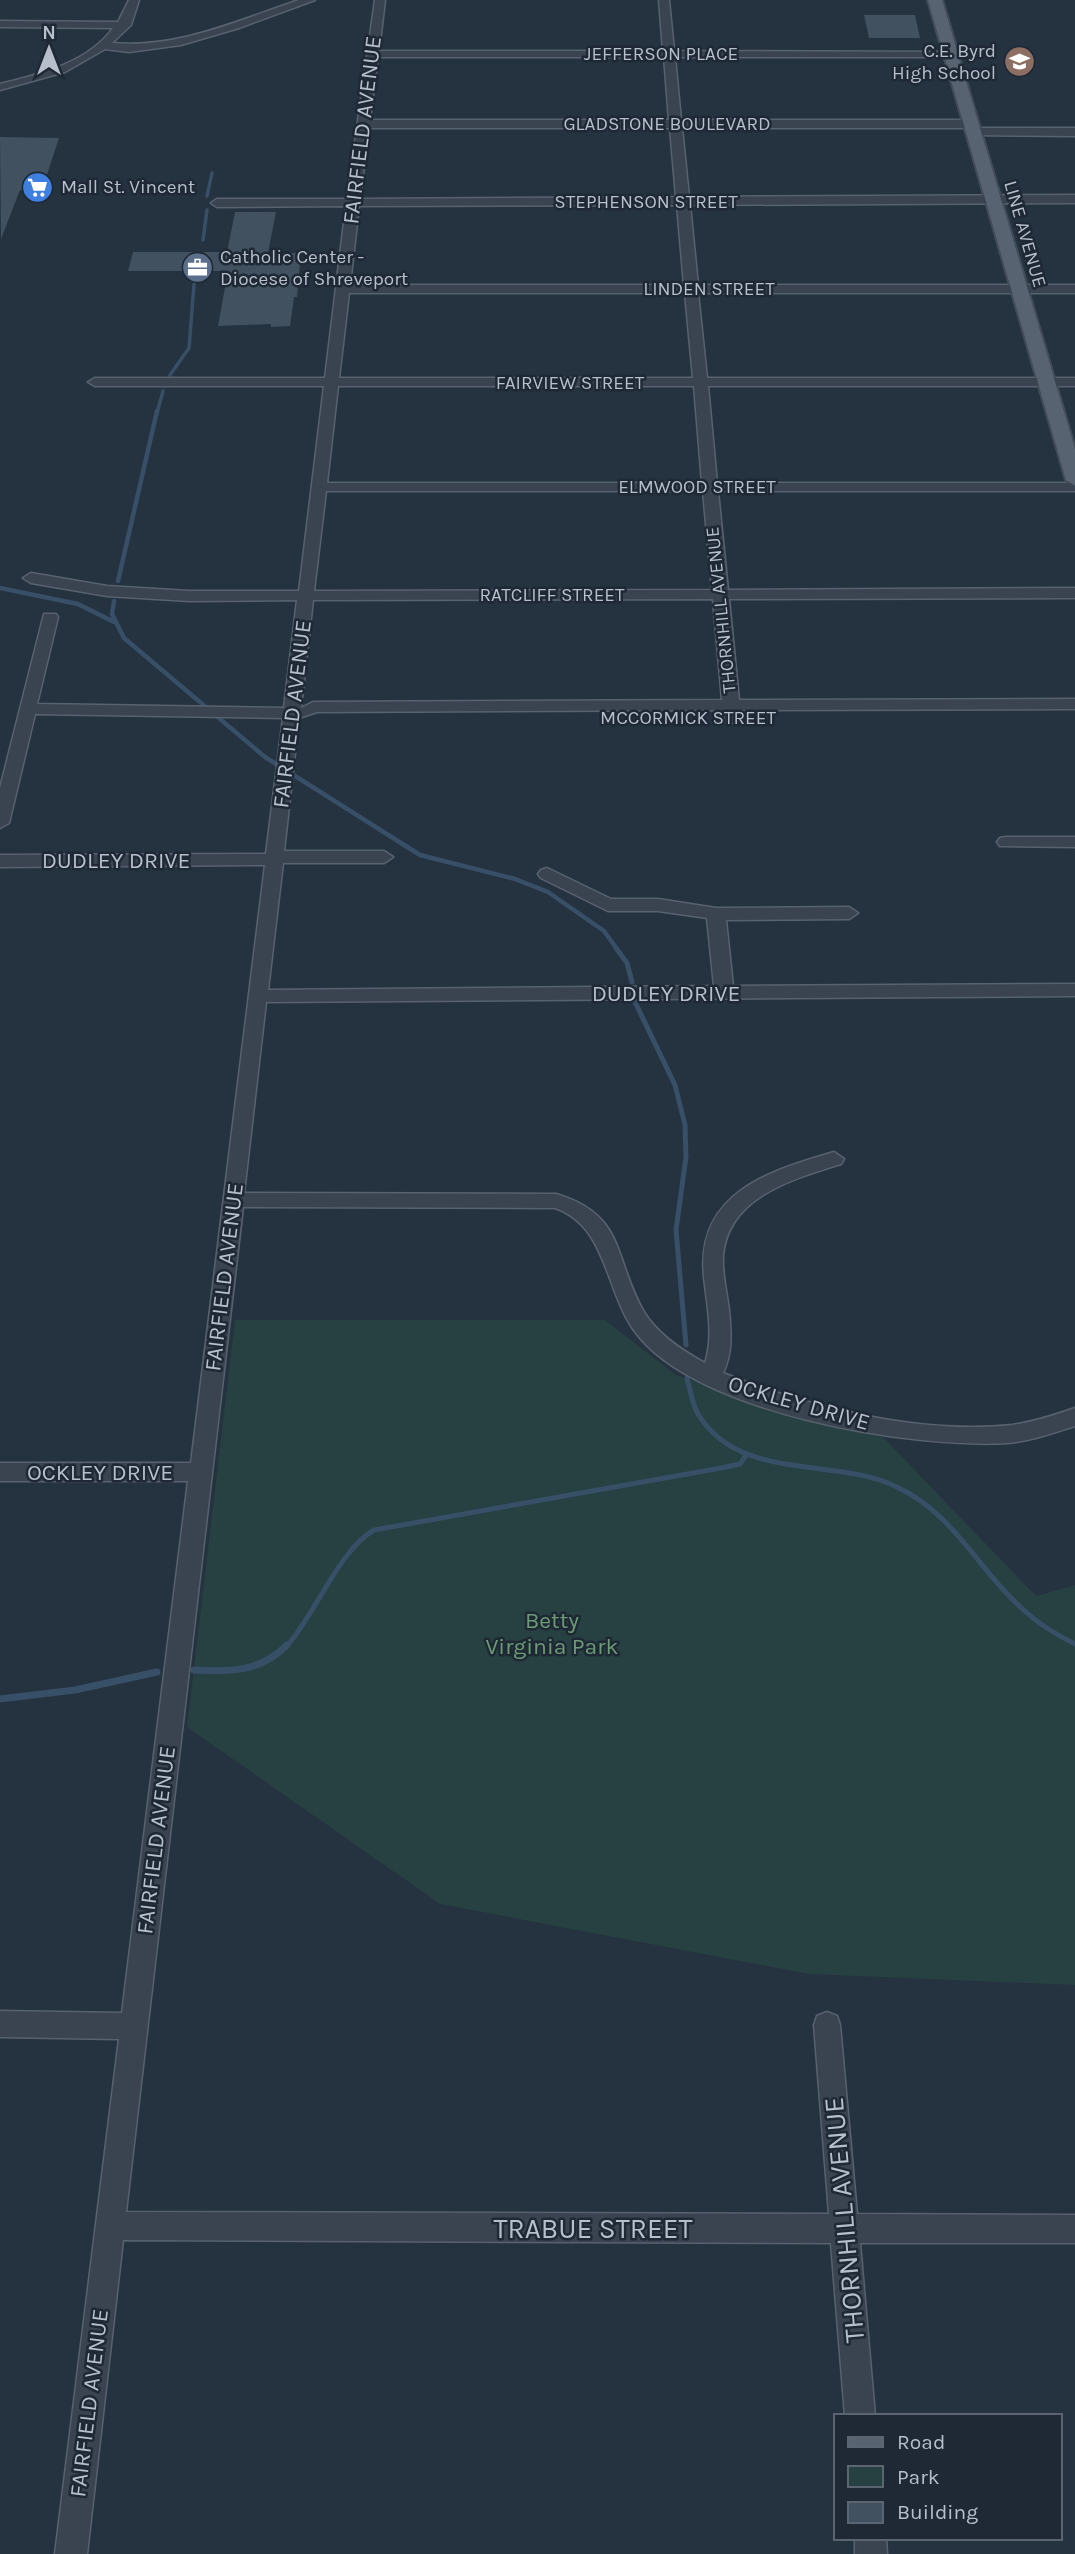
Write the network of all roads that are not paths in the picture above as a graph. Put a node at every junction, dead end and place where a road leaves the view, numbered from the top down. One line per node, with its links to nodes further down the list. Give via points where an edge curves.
1 (134, 0): 7 (street)
2 (310, 0): 9 (street, via 160,47 128,50)
3 (380, 0): 10 (street, FAIRFIELD AVENUE)
4 (664, 0): 11 (street, THORNHILL AVENUE)
5 (935, 0): 12 (main road, LINE AVENUE)
6 (0, 24): 7 (street)
7 (122, 29): 8 (street); 9 (street)
8 (0, 30)
9 (105, 46): 13 (street, via 65,68)
10 (371, 54): 11 (street, JEFFERSON PLACE); 14 (street, FAIRFIELD AVENUE)
11 (669, 54): 12 (street, JEFFERSON PLACE); 15 (street, THORNHILL AVENUE)
12 (950, 54): 16 (main road, LINE AVENUE)
13 (0, 87)
14 (362, 124): 15 (street, GLADSTONE BOULEVARD); 21 (street, FAIRFIELD AVENUE)
15 (677, 124): 16 (street, GLADSTONE BOULEVARD); 22 (street, THORNHILL AVENUE)
16 (972, 128): 17 (street, GLADSTONE BOULEVARD); 19 (main road, LINE AVENUE)
17 (1075, 132)
18 (1075, 199): 19 (street, STEPHENSON STREET)
19 (993, 200): 22 (street, STEPHENSON STREET); 23 (main road, LINE AVENUE)
20 (217, 202): 21 (street, STEPHENSON STREET)
21 (353, 202): 22 (street, STEPHENSON STREET); 24 (street, FAIRFIELD AVENUE)
22 (683, 202): 25 (street, THORNHILL AVENUE)
23 (1019, 288): 25 (street, LINDEN STREET); 26 (street, LINDEN STREET); 28 (main road, LINE AVENUE)
24 (343, 289): 25 (street, LINDEN STREET); 30 (street, FAIRFIELD AVENUE)
25 (691, 289): 31 (street, THORNHILL AVENUE)
26 (1075, 289)
27 (95, 382): 30 (street, FAIRVIEW STREET)
28 (1046, 382): 29 (street, FAIRVIEW STREET); 31 (street, FAIRVIEW STREET); 32 (main road, LINE AVENUE)
29 (1075, 382)
30 (331, 383): 31 (street, FAIRVIEW STREET); 33 (street, FAIRFIELD AVENUE)
31 (701, 383): 34 (street, THORNHILL AVENUE)
32 (1075, 480)
33 (319, 487): 34 (street, ELMWOOD STREET); 39 (street, FAIRFIELD AVENUE)
34 (709, 487): 35 (street, ELMWOOD STREET); 38 (street, THORNHILL AVENUE)
35 (1075, 487)
36 (31, 578): 39 (street, RATCLIFF STREET, via 159,596)
37 (1075, 593): 38 (street, RATCLIFF STREET)
38 (719, 595): 39 (street, RATCLIFF STREET); 43 (street, THORNHILL AVENUE)
39 (306, 596): 45 (street, FAIRFIELD AVENUE)
40 (50, 617): 44 (street)
41 (1075, 704): 42 (street, MCCORMICK STREET)
42 (937, 711): 43 (street, MCCORMICK STREET); 46 (street, MCCORMICK STREET)
43 (731, 712): 45 (street, MCCORMICK STREET, via 311,719)
44 (27, 713): 45 (street, MCCORMICK STREET, via 148,718 165,713); 47 (street)
45 (298, 713): 51 (street, FAIRFIELD AVENUE, via 286,758)
46 (1075, 717)
47 (0, 823)
48 (1006, 842): 49 (street)
49 (1075, 842)
50 (384, 857): 51 (street, DUDLEY DRIVE)
51 (274, 858): 52 (street, DUDLEY DRIVE); 58 (street, FAIRFIELD AVENUE)
52 (0, 861)
53 (547, 874): 55 (street, via 608,905 658,905)
54 (849, 913): 55 (street)
55 (716, 914): 57 (street)
56 (1075, 990): 57 (street, DUDLEY DRIVE)
57 (724, 993): 58 (street, DUDLEY DRIVE)
58 (257, 996): 60 (street, FAIRFIELD AVENUE)
59 (834, 1159): 61 (street, via 753,1190 722,1224 713,1256 721,1352)
60 (233, 1200): 61 (street, OCKLEY DRIVE, via 537,1201 574,1207 597,1226 639,1322 666,1349); 64 (street, FAIRFIELD AVENUE)
61 (709, 1377): 62 (street, OCKLEY DRIVE, via 738,1390 812,1410 942,1434 1010,1434)
62 (1075, 1417)
63 (0, 1472): 64 (street, OCKLEY DRIVE)
64 (201, 1472): 67 (street, FAIRFIELD AVENUE)
65 (0, 2024): 67 (street)
66 (827, 2025): 69 (street, THORNHILL AVENUE)
67 (134, 2026): 68 (street, FAIRFIELD AVENUE)
68 (110, 2226): 69 (street, TRABUE STREET); 72 (street, FAIRFIELD AVENUE)
69 (845, 2229): 70 (street, TRABUE STREET); 71 (street, THORNHILL AVENUE)
70 (1075, 2229)
71 (860, 2414)
72 (71, 2554)

